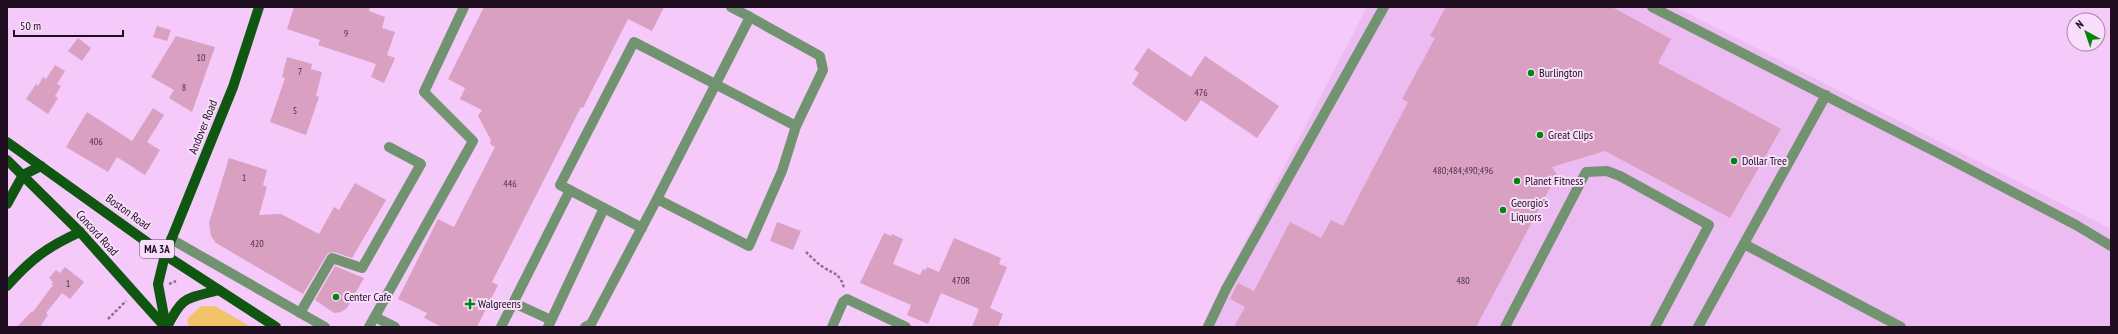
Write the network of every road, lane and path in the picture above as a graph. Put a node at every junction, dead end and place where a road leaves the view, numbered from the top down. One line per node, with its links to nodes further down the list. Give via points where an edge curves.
1 (259, 7): 21 (main road, Andover Road, via 233,88)
2 (464, 7): 32 (street, via 424,92 473,141)
3 (731, 7): 6 (street)
4 (1384, 7): 44 (street, via 1230,282)
5 (1652, 7): 8 (street)
6 (750, 17): 7 (street); 9 (street, via 820,56 823,70)
7 (716, 85): 9 (street); 15 (street, via 634,42 560,185); 16 (street)
8 (1826, 95): 22 (street); 23 (street, via 2076,225)
9 (796, 126): 16 (street, via 782,171 749,246)
10 (7, 142): 13 (main road, Boston Road / MA 3A)
11 (389, 147): 31 (street, via 421,164 362,268 332,258)
12 (7, 160): 14 (main road, Concord Road)
13 (42, 166): 14 (main road); 25 (main road, Boston Road / MA 3A)
14 (24, 175): 17 (main road); 20 (main road, Concord Road)
15 (570, 190): 18 (street); 30 (street)
16 (656, 199): 19 (street)
17 (7, 204)
18 (604, 208): 19 (street); 34 (street)
19 (642, 228): 41 (street, via 591,324)
20 (80, 232): 26 (main road, via 56,243 27,263); 35 (main road, Concord Road)
21 (171, 239): 25 (main road, Andover Road); 31 (street)
22 (1744, 244): 47 (street); 48 (street)
23 (2111, 246)
24 (806, 252): 29 (path, via 842,279)
25 (165, 255): 27 (main road, Boston Road / MA 3A); 35 (main road, via 158,284)
26 (7, 286)
27 (219, 290): 35 (main road, via 188,298 177,306); 36 (main road, Boston Road / MA 3A)
28 (131, 297): 33 (path)
29 (847, 299): 42 (street, via 842,302); 43 (street)
30 (514, 302): 34 (street); 40 (street)
31 (300, 313): 37 (street)
32 (375, 317): 38 (street); 39 (street)
33 (108, 319)
34 (550, 324)
35 (166, 327)
36 (276, 327)
37 (325, 327)
38 (369, 327)
39 (396, 327)
40 (501, 327)
41 (586, 327)
42 (832, 327)
43 (906, 327)
44 (1208, 327)
45 (1505, 327): 46 (street, via 1586,172 1607,171 1709,225)
46 (1655, 327)
47 (1698, 327)
48 (1901, 327)

